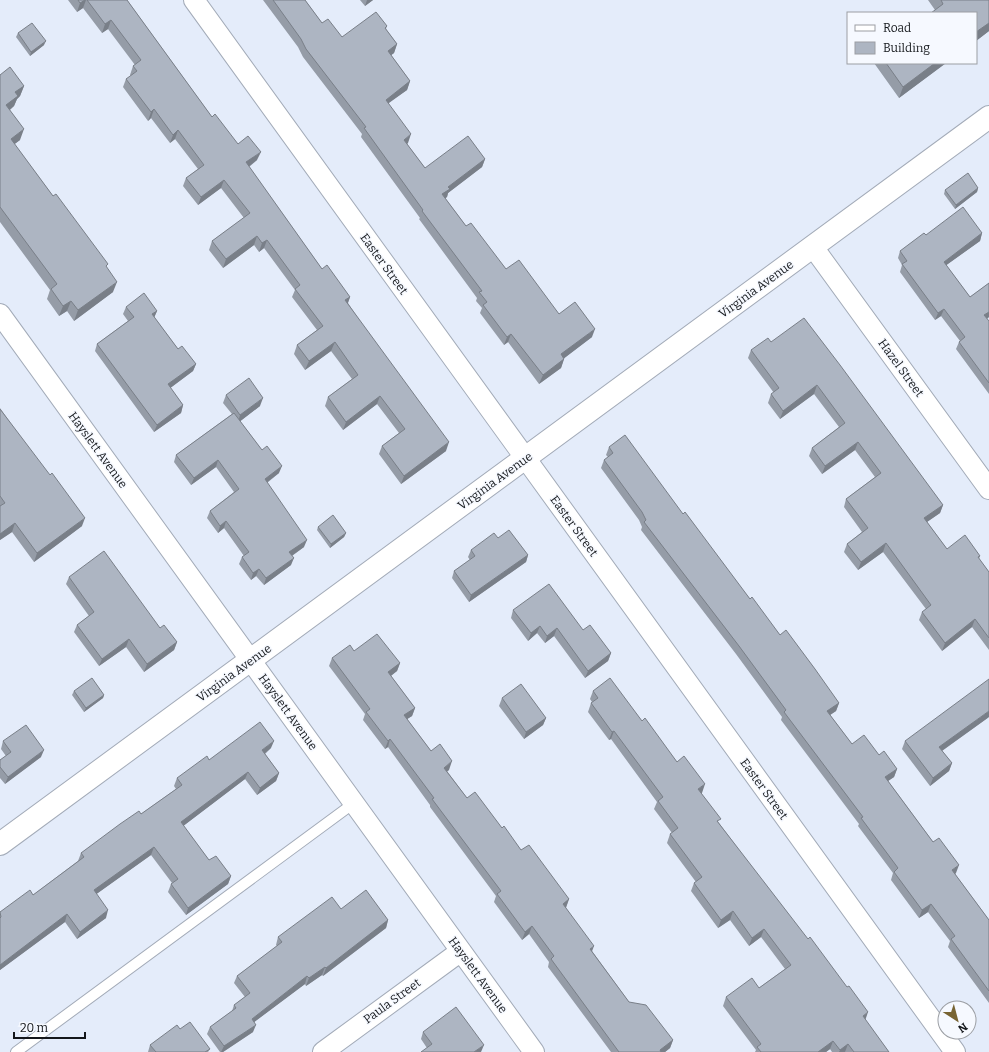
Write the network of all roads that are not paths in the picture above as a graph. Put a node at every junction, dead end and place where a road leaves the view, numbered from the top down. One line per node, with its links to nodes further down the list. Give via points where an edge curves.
1 (194, 0): 5 (street, Easter Street)
2 (989, 117): 3 (street, Virginia Avenue)
3 (813, 247): 5 (street, Virginia Avenue); 6 (street, Hazel Street)
4 (0, 314): 7 (street, Hayslett Avenue)
5 (525, 458): 7 (street, Virginia Avenue); 14 (street, Easter Street)
6 (989, 489)
7 (250, 660): 8 (street, Hayslett Avenue); 9 (street, Virginia Avenue)
8 (354, 803): 10 (street, Hayslett Avenue); 11 (lane)
9 (0, 844)
10 (461, 951): 12 (street, Paula Street); 13 (street, Hayslett Avenue)
11 (16, 1052)
12 (323, 1052)
13 (534, 1052)
14 (955, 1052)

